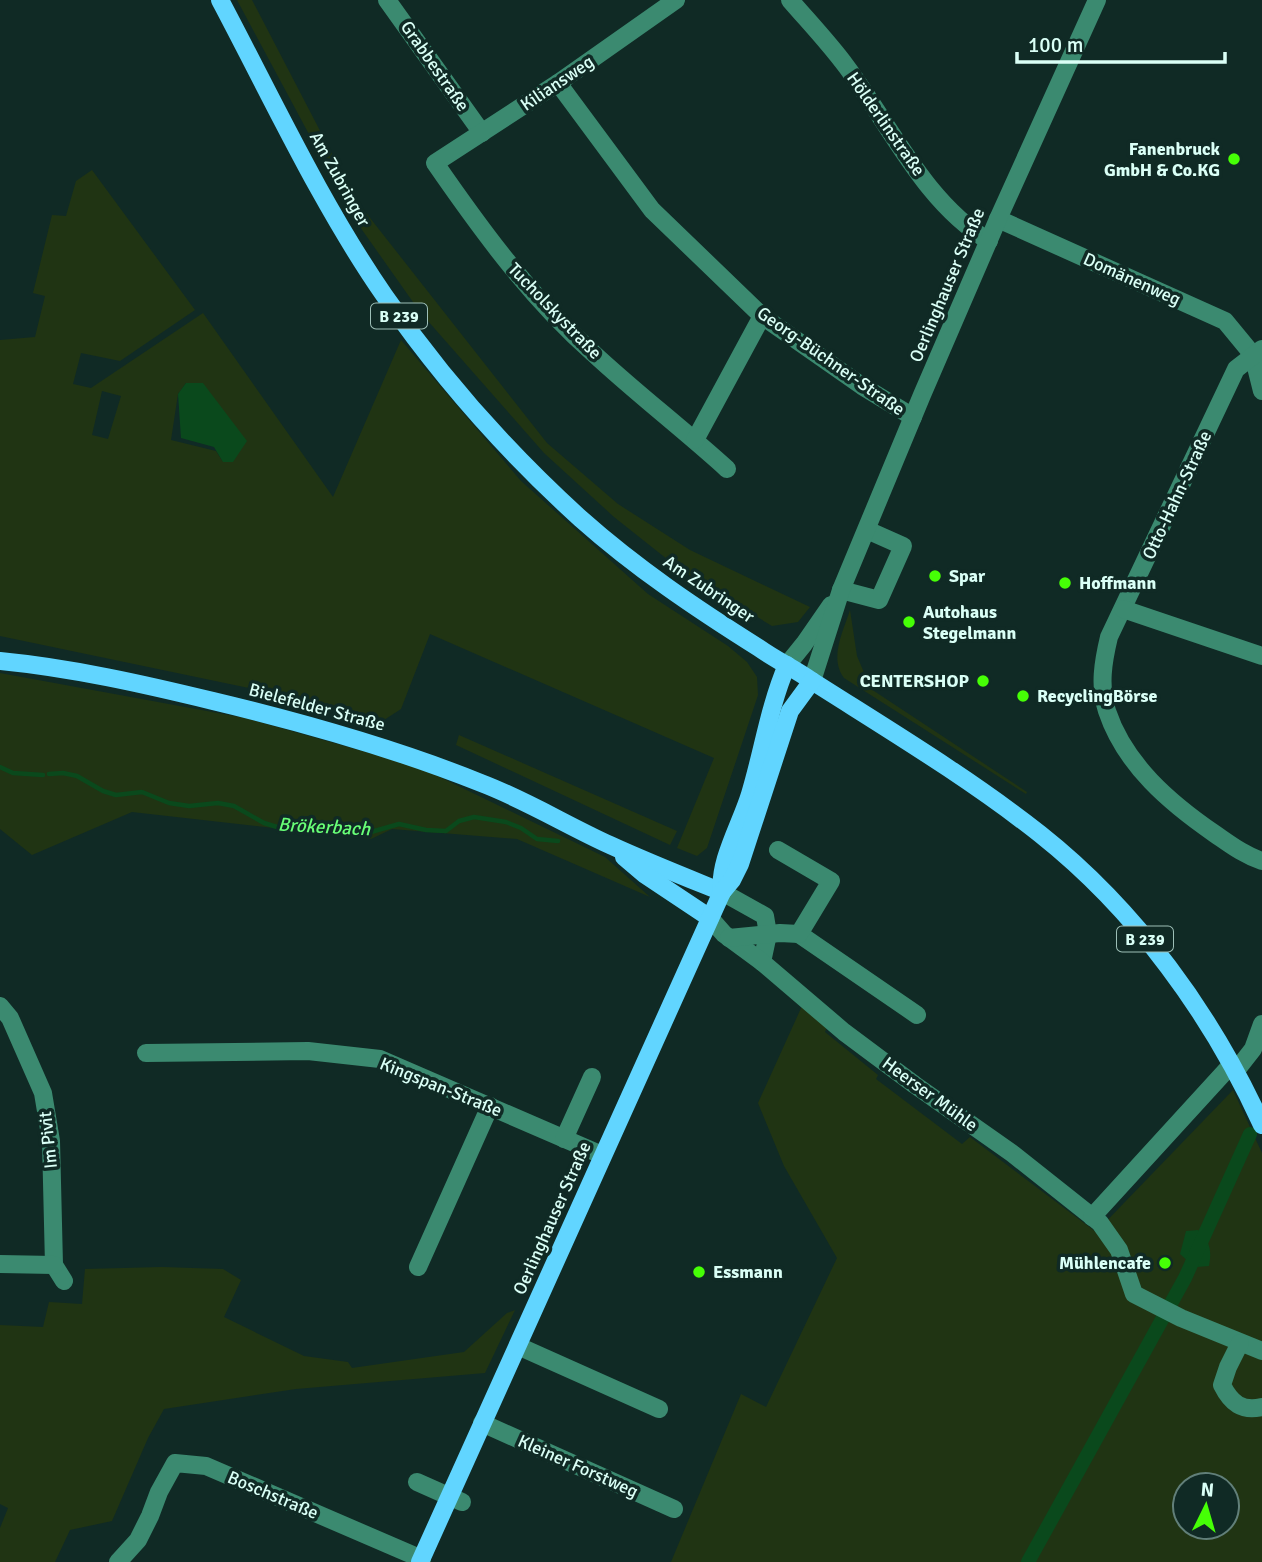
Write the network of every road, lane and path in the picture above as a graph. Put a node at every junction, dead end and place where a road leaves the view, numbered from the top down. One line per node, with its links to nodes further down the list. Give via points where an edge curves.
1 (220, 0): 22 (main road, Am Zubringer / B 239, via 337,219 384,295 468,402 582,520 651,576)
2 (387, 0): 7 (street, Grabbestraße)
3 (676, 0): 6 (street, Kiliansweg)
4 (790, 0): 10 (street, Hölderlinstraße, via 845,65 941,203 968,229)
5 (1097, 0): 9 (street, Oerlinghauser Straße)
6 (558, 83): 7 (street, Kiliansweg); 11 (street, Georg-Büchner-Straße, via 652,210)
7 (482, 133): 8 (street, Kiliansweg)
8 (435, 163): 15 (street, Tucholskystraße, via 526,285 591,352)
9 (998, 219): 10 (street, Oerlinghauser Straße); 12 (street, Domänenweg, via 1225,321)
10 (989, 241): 14 (street, Oerlinghauser Straße)
11 (762, 316): 14 (street, Georg-Büchner-Straße); 15 (street)
12 (1257, 352): 13 (street); 19 (street, Otto-Hahn-Straße, via 1236,369)
13 (1262, 391)
14 (913, 417): 17 (street, Oerlinghauser Straße)
15 (695, 440): 16 (street, Tucholskystraße)
16 (727, 469)
17 (867, 530): 18 (street, Oerlinghauser Straße); 18 (street, via 902,546 879,600)
18 (841, 590): 22 (street, Oerlinghauser Straße); 23 (street, Oerlinghauser Straße)
19 (1123, 609): 20 (street); 26 (street, Otto-Hahn-Straße, via 1109,637 1101,670 1106,709 1122,745 1156,788 1184,812 1246,856)
20 (1262, 656)
21 (0, 661): 24 (main road, Bielefelder Straße, via 157,687 350,736 484,783)
22 (787, 665): 23 (main road, Am Zubringer / B 239); 27 (main road, Oerlinghauser Straße, via 720,878)
23 (812, 681): 27 (main road, Oerlinghauser Straße, via 790,711 740,864); 37 (main road, Am Zubringer / B 239, via 982,792 1088,876 1165,964)
24 (607, 844): 27 (main road, Bielefelder Straße); 28 (main road, Bielefelder Straße)
25 (778, 850): 30 (street, via 831,881)
26 (1262, 861)
27 (722, 892): 28 (main road, Oerlinghauser Straße); 29 (street, via 765,916)
28 (710, 918): 31 (street, Heerser Mühle); 42 (main road, Oerlinghauser Straße)
29 (768, 934): 30 (street); 31 (street); 32 (street)
30 (799, 934): 34 (street)
31 (729, 938): 32 (street, Heerser Mühle)
32 (762, 962): 43 (street, Heerser Mühle, via 844,1032)
33 (0, 1006): 45 (street, Im Pivit, via 10,1018 43,1093 51,1141)
34 (917, 1015)
35 (1262, 1024): 37 (street, via 1253,1049)
36 (146, 1053): 39 (street, Kingspan-Straße, via 308,1051 380,1059)
37 (1233, 1069): 40 (main road, Am Zubringer / B 239); 43 (street)
38 (592, 1077): 41 (street)
39 (489, 1106): 41 (street, Kingspan-Straße); 46 (street)
40 (1262, 1125)
41 (564, 1139): 42 (street, Kingspan-Straße)
42 (603, 1155): 49 (main road, Oerlinghauser Straße)
43 (1096, 1220): 48 (street, Heerser Mühle, via 1119,1250 1134,1294)
44 (0, 1264): 45 (street)
45 (54, 1265): 47 (street)
46 (418, 1267)
47 (64, 1281)
48 (1240, 1343): 50 (street, Heerser Mühle); 51 (street, via 1222,1385 1239,1407)
49 (518, 1346): 52 (street); 53 (main road, Oerlinghauser Straße)
50 (1262, 1351)
51 (1262, 1407)
52 (659, 1409)
53 (482, 1423): 55 (main road, Oerlinghauser Straße); 56 (street, Kleiner Forstweg)
54 (417, 1482): 55 (street)
55 (456, 1499): 57 (main road, Oerlinghauser Straße)
56 (674, 1509)
57 (421, 1561): 58 (street, Boschstraße, via 206,1466 175,1463 138,1540)
58 (118, 1562)

